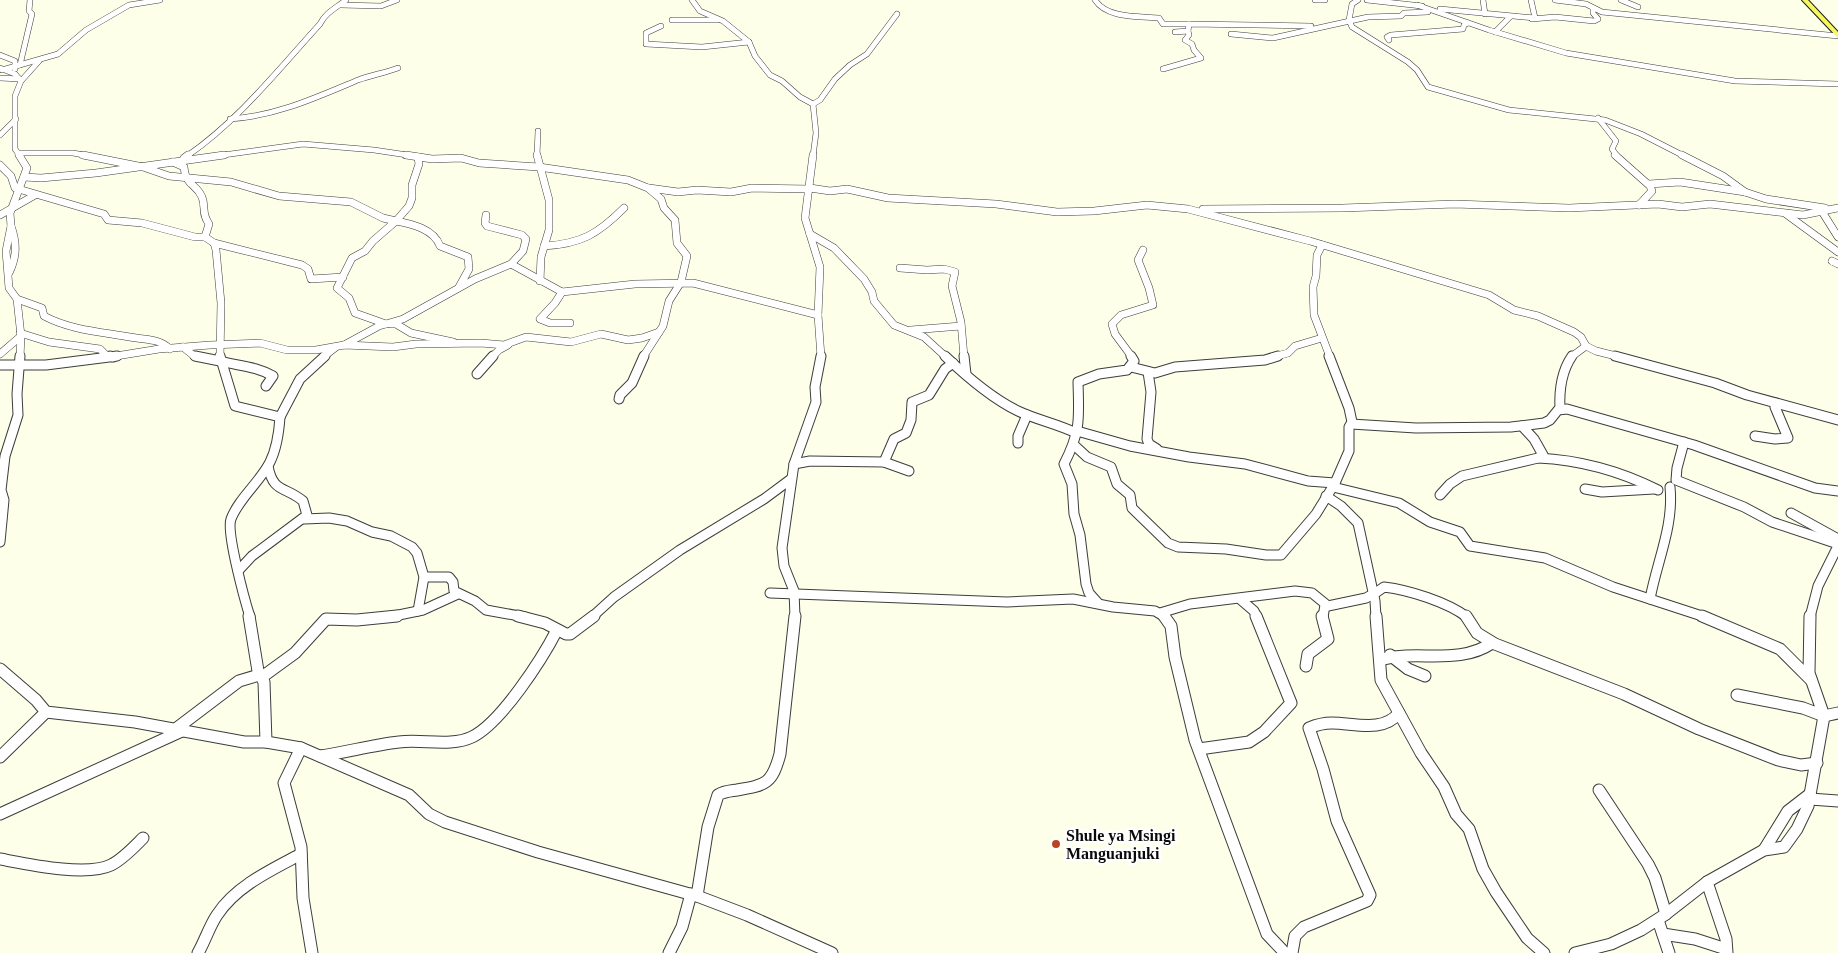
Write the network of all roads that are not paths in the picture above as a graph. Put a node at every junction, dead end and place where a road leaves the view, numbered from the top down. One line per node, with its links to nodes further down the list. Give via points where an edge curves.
1 (30, 0): 45 (street, via 29,11 32,14)
2 (160, 0): 44 (street, via 129,5 84,32 60,53)
3 (346, 0): 18 (street)
4 (397, 0): 18 (street, via 381,6)
5 (692, 0): 27 (street, via 700,11)
6 (1095, 0): 30 (street, via 1097,5 1111,12 1159,18 1163,24)
7 (1315, 0): 8 (street)
8 (1325, 0)
9 (1357, 0): 28 (street, via 1352,4)
10 (1367, 0): 16 (street)
11 (1483, 0): 23 (street)
12 (1531, 0): 25 (street, via 1536,17)
13 (1554, 0): 20 (street, via 1586,4)
14 (1621, 0): 19 (street)
15 (1805, 0): 34 (main road)
16 (1400, 2): 17 (street)
17 (1420, 4): 21 (street); 23 (street)
18 (341, 5): 55 (street, via 323,16 320,24 255,96)
19 (1638, 7)
20 (1594, 9): 25 (street, via 1598,19 1592,21); 40 (street)
21 (1436, 12): 28 (street); 29 (street)
22 (897, 14): 52 (street, via 869,52 839,75 820,100)
23 (1483, 14): 24 (street); 33 (street, via 1477,18)
24 (1510, 17): 25 (street); 38 (street)
25 (1529, 18)
26 (672, 20): 27 (street)
27 (721, 20): 42 (street)
28 (1349, 21): 32 (street); 53 (street, via 1353,28 1379,47 1416,68 1423,83 1444,93 1529,113)
29 (1468, 23): 33 (street); 41 (street, via 1463,29 1391,35 1387,37)
30 (1189, 24): 32 (street); 36 (street)
31 (661, 26): 42 (street, via 646,32 646,44 702,46)
32 (1329, 26): 39 (street, via 1273,38)
33 (1480, 27): 38 (street)
34 (1830, 27): 35 (street); 40 (main road)
35 (1838, 27)
36 (1188, 31): 37 (street); 47 (street, via 1184,40 1192,44 1201,58)
37 (1175, 32)
38 (1495, 32): 51 (street, via 1566,53 1724,80)
39 (1231, 34)
40 (1838, 36)
41 (1389, 40)
42 (749, 42): 52 (street, via 770,75)
43 (0, 55): 45 (street)
44 (39, 61): 45 (street); 50 (street)
45 (18, 65): 48 (street); 50 (street)
46 (398, 68): 55 (street, via 260,117)
47 (1163, 69)
48 (2, 70): 50 (street)
49 (0, 78): 50 (street)
50 (18, 78): 54 (street)
51 (1838, 84)
52 (813, 104): 72 (street, via 816,133)
53 (1598, 118): 69 (street, via 1616,141 1613,153); 73 (street, via 1641,134 1723,176)
54 (16, 119): 56 (street); 58 (street)
55 (230, 119): 62 (street, via 206,143)
56 (3, 130): 58 (street); 59 (street)
57 (538, 131): 65 (street, via 536,150)
58 (15, 136): 59 (street); 60 (street, via 15,148)
59 (0, 137)
60 (19, 153): 64 (street, via 74,153); 66 (street, via 27,168)
61 (418, 158): 62 (street, via 310,144); 65 (street, via 461,158 479,163); 84 (street, via 412,198)
62 (175, 162): 64 (street); 68 (street, via 184,167)
63 (0, 166): 70 (street, via 11,176 15,188)
64 (143, 166): 67 (street); 68 (street, via 161,174)
65 (539, 167): 71 (street, via 609,176); 90 (street, via 549,200 549,230)
66 (24, 177): 67 (street); 70 (street)
67 (41, 178): 70 (street)
68 (185, 178): 84 (street, via 231,182 279,196 351,202); 86 (street, via 202,197 204,217 209,224)
69 (1649, 184): 73 (street, via 1680,182); 75 (street, via 1652,191)
70 (20, 188): 74 (street); 78 (street)
71 (648, 188): 72 (street, via 678,192); 97 (street, via 661,199 676,223 677,243 686,256)
72 (810, 189): 79 (street, via 848,189 888,198 996,204 1057,212 1094,212 1147,205); 85 (street, via 805,218)
73 (1745, 192): 80 (street)
74 (38, 194): 78 (street); 86 (street, via 104,214 108,220 142,223 196,237)
75 (1639, 205): 79 (street, via 1569,208 1455,204); 81 (street, via 1688,207 1710,204)
76 (624, 208): 90 (street, via 596,235 568,245)
77 (1838, 208): 80 (street)
78 (11, 209): 82 (street); 100 (street, via 6,252 8,278 9,288)
79 (1188, 209): 89 (street)
80 (1823, 209): 81 (street, via 1811,215); 87 (street)
81 (1786, 214): 92 (street)
82 (0, 215)
83 (486, 215): 93 (street, via 485,225 526,239 523,252)
84 (396, 221): 95 (street, via 365,251 352,258); 98 (street, via 417,225 437,238 440,246 468,257 470,267)
85 (810, 234): 101 (street, via 820,267); 105 (street, via 834,248 864,279 874,301 894,324)
86 (205, 236): 88 (street)
87 (1838, 236)
88 (214, 243): 95 (street, via 302,265 308,269 311,279); 109 (street, via 221,297)
89 (1322, 245): 108 (street, via 1317,255 1312,296); 113 (street, via 1489,295 1514,310 1538,316 1574,332)
90 (544, 246): 96 (street)
91 (1143, 250): 122 (street, via 1139,262 1149,282 1153,305 1126,312 1112,324 1115,335 1133,359)
92 (1838, 252)
93 (511, 264): 96 (street); 98 (street)
94 (900, 268): 104 (street, via 954,271 952,286)
95 (343, 277): 103 (street, via 338,290 349,298 353,311)
96 (540, 281): 99 (street)
97 (681, 282): 99 (street); 101 (street); 106 (street, via 669,301 665,323)
98 (459, 287): 103 (street)
99 (562, 292): 102 (street, via 540,319 550,323)
100 (18, 299): 107 (street); 115 (street, via 42,308 44,316 56,322 97,332 158,340)
101 (818, 314): 143 (street, via 821,351 816,402)
102 (570, 323)
103 (390, 324): 111 (street); 112 (street)
104 (961, 326): 105 (street); 125 (street)
105 (910, 330): 119 (street, via 924,337)
106 (659, 332): 110 (street, via 634,340 598,334 570,342 526,337); 127 (street)
107 (21, 335): 116 (street); 117 (street, via 100,349); 121 (street)
108 (1322, 338): 123 (street, via 1295,346 1288,353 1268,360); 133 (street, via 1349,408)
109 (220, 342): 112 (street, via 260,343 287,350); 114 (street); 118 (street)
110 (508, 344): 111 (street); 124 (street)
111 (458, 345): 112 (street)
112 (340, 346): 131 (street, via 311,367 296,383)
113 (1586, 346): 128 (street); 129 (street, via 1572,354 1565,368)
114 (183, 347): 115 (street); 118 (street, via 194,356)
115 (170, 348): 117 (street)
116 (0, 354)
117 (113, 357): 121 (street)
118 (220, 361): 126 (street, via 261,368 273,376); 131 (street, via 235,406)
119 (952, 363): 125 (street); 142 (street, via 944,368 933,391 912,402 906,433 894,439)
120 (0, 365): 121 (street)
121 (18, 365): 157 (street, via 18,415 4,462)
122 (1131, 367): 123 (street); 135 (street, via 1078,382)
123 (1148, 372): 140 (street, via 1151,392 1146,439)
124 (477, 374)
125 (966, 374): 130 (street, via 997,400)
126 (266, 386)
127 (619, 399)
128 (1776, 403): 132 (street); 136 (street, via 1788,438)
129 (1560, 408): 134 (street, via 1547,422); 137 (street)
130 (1027, 415): 135 (street); 138 (street)
131 (280, 417): 144 (street, via 277,443)
132 (1838, 420)
133 (1351, 424): 134 (street, via 1469,428); 148 (street, via 1348,453)
134 (1522, 426): 141 (street, via 1541,449 1543,455)
135 (1077, 432): 139 (street); 140 (street)
136 (1755, 436)
137 (1684, 442): 147 (street); 151 (street, via 1815,488)
138 (1018, 443)
139 (1074, 445): 153 (street, via 1086,458 1111,467 1117,484 1130,495 1132,508 1157,534 1175,546 1282,555 1300,536); 167 (street, via 1064,466 1072,484 1086,584)
140 (1158, 451): 148 (street, via 1245,464)
141 (1538, 458): 150 (street, via 1554,458 1605,470); 152 (street, via 1462,476)
142 (884, 462): 143 (street, via 810,461); 145 (street)
143 (794, 464): 146 (street)
144 (268, 466): 155 (street, via 270,478 304,502 308,512); 159 (street, via 230,521)
145 (909, 471)
146 (791, 478): 162 (street, via 782,548 784,566); 171 (street, via 764,499 680,550 614,597 572,633 568,635)
147 (1673, 483): 150 (street); 158 (street, via 1744,507 1772,522); 166 (street, via 1670,523)
148 (1334, 485): 153 (street); 166 (street, via 1399,503 1430,522 1460,532 1470,546 1545,558)
149 (1585, 489): 150 (street, via 1601,492 1640,488)
150 (1658, 490)
151 (1838, 491)
152 (1440, 495)
153 (1326, 496): 164 (street, via 1358,523)
154 (1791, 513): 156 (street)
155 (304, 519): 159 (street, via 252,556); 160 (street, via 336,519 400,539 417,553)
156 (1838, 539)
157 (0, 542)
158 (1838, 545): 178 (street, via 1821,574 1810,613 1808,649)
159 (238, 571): 176 (street)
160 (424, 577): 163 (street, via 449,578); 169 (street)
161 (770, 593): 162 (street)
162 (794, 593): 167 (street, via 1008,602 1073,599); 202 (street, via 792,659 776,768 770,780 762,786 722,792 716,797)
163 (458, 594): 169 (street, via 444,603); 171 (street, via 486,610 533,619)
164 (1374, 594): 168 (street, via 1328,606); 172 (street, via 1384,588 1399,588 1455,609 1466,617 1477,633); 173 (street)
165 (1240, 599): 168 (street, via 1302,591 1318,596); 170 (street, via 1179,604); 189 (street, via 1254,611 1291,703 1250,742)
166 (1650, 599): 178 (street, via 1780,649)
167 (1098, 603): 170 (street)
168 (1325, 604): 174 (street, via 1322,615 1328,639 1308,654)
169 (418, 611): 176 (street, via 375,619 326,619 295,653)
170 (1160, 613): 189 (street, via 1171,626 1181,686)
171 (557, 630): 190 (street, via 507,703 473,736 396,743)
172 (1492, 643): 173 (street, via 1480,651 1466,654); 192 (street, via 1624,694 1681,722 1764,755 1801,765)
173 (1385, 658): 177 (street); 181 (street, via 1381,680)
174 (1306, 666)
175 (0, 669): 180 (street, via 35,698)
176 (260, 676): 185 (street, via 239,681); 186 (street, via 267,703)
177 (1425, 676)
178 (1811, 680): 183 (street, via 1822,703)
179 (1737, 695): 183 (street, via 1803,708)
180 (46, 712): 184 (street); 191 (street)
181 (1399, 713): 211 (street, via 1394,720 1384,724 1326,723 1309,728 1337,821 1370,895 1367,901 1298,932); 212 (street, via 1442,783 1456,814 1469,829 1483,869 1496,892 1521,930)
182 (1838, 713): 183 (street)
183 (1824, 716): 192 (street)
184 (159, 727): 185 (street); 187 (street, via 156,739)
185 (180, 729): 186 (street, via 244,742); 187 (street)
186 (266, 742): 188 (street)
187 (148, 747): 196 (street)
188 (301, 748): 190 (street); 199 (street, via 284,783)
189 (1199, 749): 210 (street, via 1267,934)
190 (320, 756): 202 (street, via 409,795 429,814 445,822 538,852)
191 (0, 757)
192 (1816, 763): 194 (street)
193 (1599, 790): 203 (street, via 1655,878)
194 (1810, 796): 195 (street); 198 (street, via 1801,798 1786,812); 198 (street, via 1801,822 1789,842 1784,847)
195 (1838, 801)
196 (0, 814)
197 (143, 838): 200 (street, via 116,862 101,869 86,870)
198 (1764, 850): 201 (street)
199 (301, 854): 206 (street, via 249,885 224,906); 207 (street, via 303,898)
200 (0, 858)
201 (1707, 882): 203 (street); 205 (street)
202 (694, 895): 208 (street); 209 (street)
203 (1662, 917): 204 (street); 213 (street, via 1611,944)
204 (1663, 934): 205 (street, via 1700,940); 214 (street)
205 (1727, 951)
206 (198, 953)
207 (312, 953)
208 (669, 953)
209 (832, 953)
210 (1285, 953)
211 (1292, 953)
212 (1544, 953)
213 (1575, 953)
214 (1669, 953)

